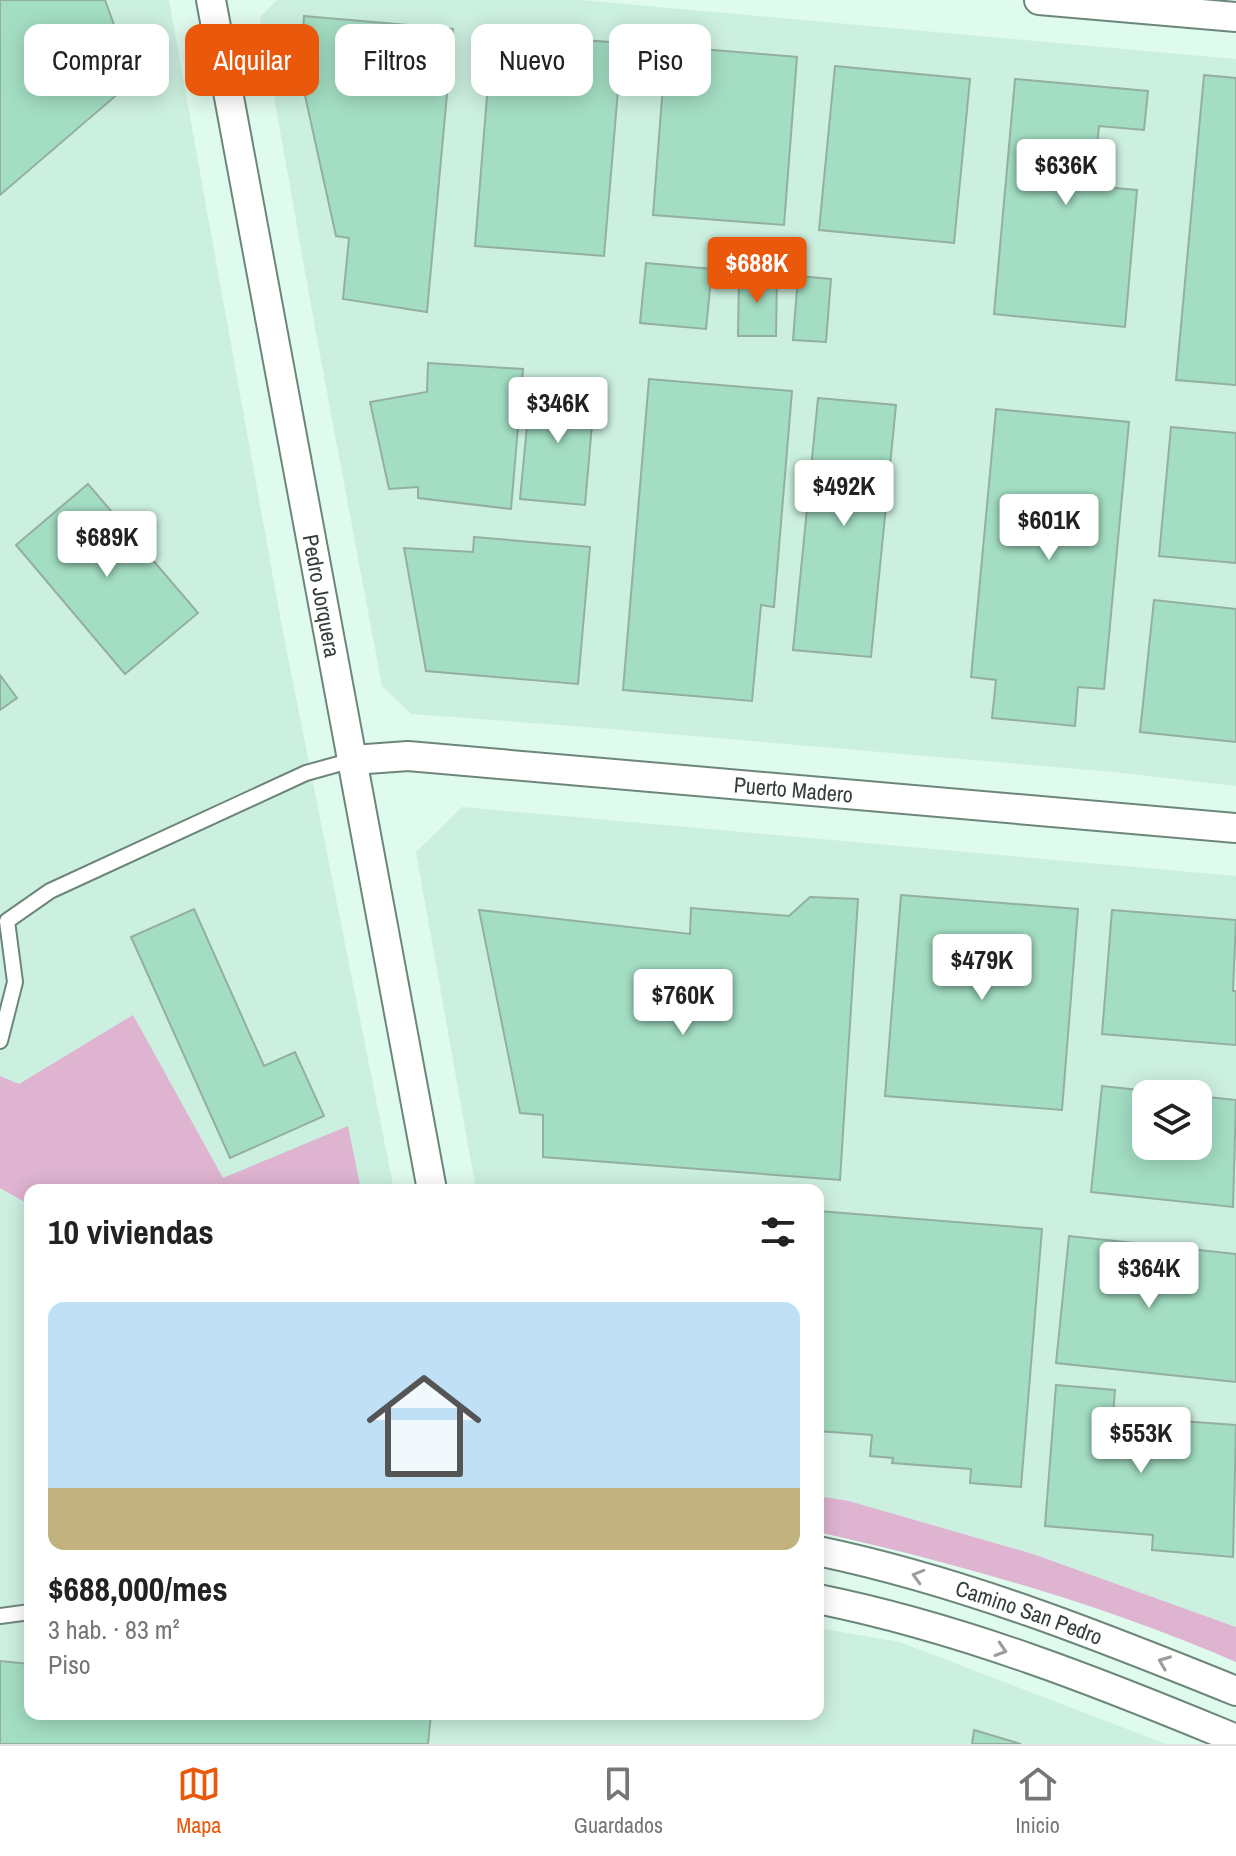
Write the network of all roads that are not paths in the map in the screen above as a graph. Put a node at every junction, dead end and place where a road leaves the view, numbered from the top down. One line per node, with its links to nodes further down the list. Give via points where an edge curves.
1 (211, 0): 4 (street, Pedro Jorquera)
2 (1039, 0): 3 (street)
3 (1236, 17)
4 (353, 760): 5 (street, Puerto Madero, via 408,756); 6 (lane, via 306,773 50,891 7,921 15,982); 7 (street, Pedro Jorquera)
5 (1236, 828)
6 (0, 1041)
7 (431, 1184)
8 (824, 1552): 12 (street, Camino San Pedro, one-way to 8, via 970,1591)
9 (824, 1600): 13 (street, Camino San Pedro, one-way to 13, via 1023,1657)
10 (24, 1613): 11 (lane)
11 (0, 1616)
12 (1236, 1691)
13 (1236, 1739)

